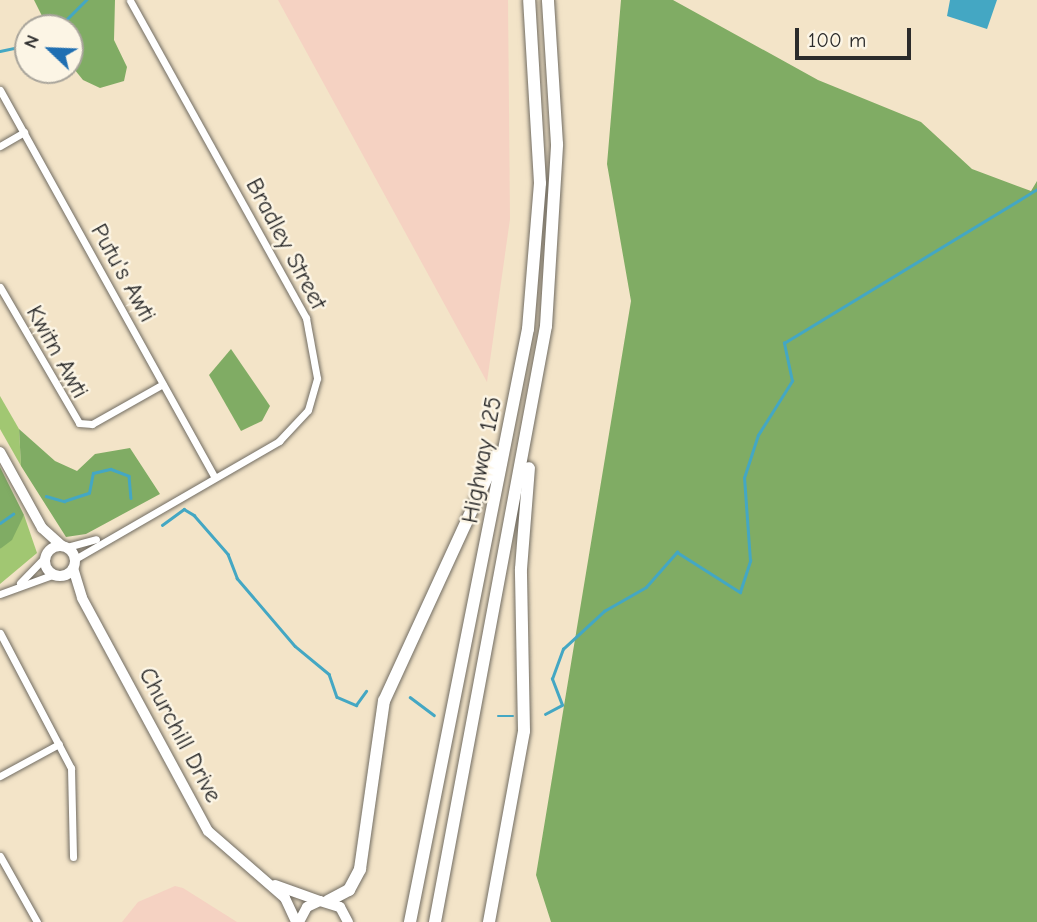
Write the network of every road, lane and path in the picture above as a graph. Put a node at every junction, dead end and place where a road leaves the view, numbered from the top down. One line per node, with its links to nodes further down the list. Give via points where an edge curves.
1 (130, 0): 12 (street, Bradley Street, via 313,341 317,378 308,410 279,441)
2 (529, 0): 8 (highway, Highway 125, via 539,200)
3 (548, 0): 10 (highway, Highway 125, via 556,191)
4 (0, 90): 5 (street, Putu's Awti)
5 (24, 132): 6 (street); 9 (street, Putu's Awti)
6 (0, 146)
7 (0, 287): 9 (street, Kwitn Awti, via 79,423 92,424)
8 (520, 379): 28 (highway, via 483,493 384,701 360,869 349,890); 32 (highway, Highway 125)
9 (163, 384): 12 (street, Putu's Awti)
10 (536, 388): 33 (highway, Highway 125); 34 (highway, via 521,569 524,732)
11 (0, 452): 13 (main road)
12 (213, 475): 14 (street, Bradley Street)
13 (42, 528): 15 (main road); 16 (main road)
14 (100, 538): 15 (street, Bradley Street); 17 (street, Bradley Street)
15 (64, 547): 16 (main road); 17 (main road, Churchill Drive)
16 (45, 556): 18 (main road); 19 (street)
17 (74, 563): 18 (main road); 21 (main road, Churchill Drive)
18 (57, 576): 19 (street); 21 (main road, Churchill Drive)
19 (19, 583): 20 (street)
20 (0, 594)
21 (82, 598): 27 (main road, Churchill Drive, via 208,831)
22 (0, 634): 23 (street)
23 (59, 744): 24 (street); 26 (street, via 75,787)
24 (0, 776)
25 (0, 856): 29 (street)
26 (73, 857)
27 (258, 878): 28 (main road, Churchill Drive); 30 (main road, Churchill Drive, via 285,898)
28 (324, 901): 30 (main road, via 307,907); 31 (main road)
29 (37, 922)
30 (297, 922)
31 (348, 922)
32 (410, 922)
33 (435, 922)
34 (489, 922)

